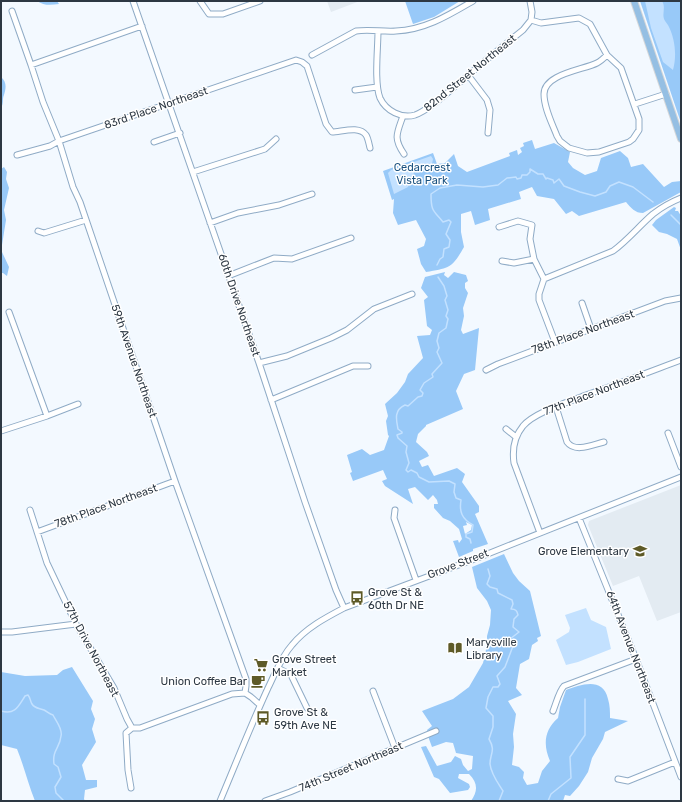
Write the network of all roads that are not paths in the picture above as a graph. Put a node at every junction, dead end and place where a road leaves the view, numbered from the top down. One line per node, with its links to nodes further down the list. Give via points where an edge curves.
1 (133, 1): 9 (street, 60th Drive Northeast)
2 (200, 1): 3 (street, via 209,14 228,13)
3 (260, 1)
4 (473, 1): 10 (street, via 439,21 414,30)
5 (530, 1): 8 (street)
6 (634, 1): 17 (main road)
7 (12, 11): 13 (street, 59th Avenue Northeast)
8 (531, 20): 12 (street, via 541,23 582,19 590,24); 14 (street, 82nd Street Northeast, via 523,30)
9 (142, 26): 13 (street); 18 (street, 60th Drive Northeast)
10 (378, 31): 11 (street, via 356,31); 15 (street)
11 (312, 55)
12 (607, 55): 19 (street, via 621,68); 19 (street, via 597,63 556,78 545,88 545,102 556,136 569,148 587,153 599,152 629,142 639,130)
13 (31, 66): 25 (street, 59th Avenue Northeast, via 42,102)
14 (468, 75): 20 (street, 82nd Street Northeast, via 423,112); 21 (street, via 487,100 490,110)
15 (377, 87): 16 (street); 20 (street, via 386,106)
16 (355, 90)
17 (666, 94): 19 (street); 24 (main road)
18 (169, 103): 22 (street, 60th Drive Northeast); 25 (street, 83rd Place Northeast); 27 (street, 83rd Place Northeast, via 296,60 307,66 326,124 332,132 360,131 366,135)
19 (635, 104)
20 (403, 116): 28 (street, via 397,134 398,145)
21 (488, 133)
22 (180, 134): 26 (street); 30 (street, 60th Drive Northeast)
23 (276, 139): 30 (street, via 265,149)
24 (681, 139)
25 (59, 141): 29 (street, 83rd Place Northeast); 33 (street, 59th Avenue Northeast)
26 (154, 142)
27 (370, 148)
28 (404, 154)
29 (17, 155)
30 (193, 172): 34 (street, 60th Drive Northeast)
31 (312, 194): 34 (street)
32 (681, 198): 41 (street, via 653,214 613,251)
33 (86, 220): 36 (street, via 44,233); 63 (street, 59th Avenue Northeast)
34 (210, 223): 40 (street, 60th Drive Northeast)
35 (499, 227): 38 (street, via 518,221 532,225 530,239)
36 (38, 231)
37 (352, 238): 40 (street, via 292,259 274,258)
38 (534, 259): 39 (street, via 514,263); 41 (street)
39 (502, 261)
40 (228, 276): 49 (street, 60th Drive Northeast)
41 (544, 279): 47 (street, via 539,300)
42 (412, 294): 49 (street, via 374,309 347,330 331,338 287,356)
43 (681, 298): 46 (street, 78th Place Northeast, via 665,301)
44 (582, 304): 46 (street)
45 (9, 312): 55 (street)
46 (591, 329): 47 (street, 78th Place Northeast)
47 (555, 342): 51 (street, 78th Place Northeast)
48 (681, 360): 54 (street, 77th Place Northeast)
49 (259, 363): 52 (street, 60th Drive Northeast)
50 (368, 366): 52 (street, via 353,366)
51 (486, 370)
52 (271, 400): 70 (street, 60th Drive Northeast)
53 (78, 404): 55 (street)
54 (556, 407): 59 (street, 77th Place Northeast, via 532,418); 60 (street, via 570,446 579,448)
55 (47, 416): 57 (street)
56 (506, 429): 59 (street)
57 (1, 431)
58 (668, 433): 61 (street)
59 (516, 437): 68 (street, via 512,452 514,463)
60 (604, 442)
61 (681, 467)
62 (681, 477): 66 (street, Grove Street)
63 (175, 481): 67 (street, 78th Place Northeast); 76 (street, 59th Avenue Northeast, via 246,678)
64 (30, 510): 67 (street, 57th Drive Northeast)
65 (396, 510): 69 (street, via 394,518)
66 (579, 518): 68 (street, Grove Street); 73 (street, 64th Avenue Northeast)
67 (37, 532): 71 (street, 57th Drive Northeast, via 47,563)
68 (540, 533): 69 (street, Grove Street)
69 (416, 580): 70 (street, Grove Street)
70 (344, 608): 74 (street, Grove Street, via 305,631 290,646)
71 (76, 624): 72 (street); 80 (street, 57th Drive Northeast, via 114,688)
72 (1, 632)
73 (636, 659): 79 (street, via 564,686 560,690); 83 (street, 64th Avenue Northeast)
74 (278, 668): 77 (street, Grove Street); 78 (street, via 291,675)
75 (373, 691): 82 (street)
76 (245, 693): 77 (street); 80 (street, via 232,694 140,728)
77 (260, 705): 87 (street, Grove Street)
78 (306, 708)
79 (553, 711)
80 (132, 728): 86 (street, via 126,733)
81 (436, 731): 82 (street, 74th Street Northeast)
82 (396, 748): 88 (street, 74th Street Northeast)
83 (676, 762): 84 (street, 64th Avenue Northeast); 85 (street, via 628,781)
84 (681, 777)
85 (618, 779)
86 (131, 788)
87 (220, 801)
88 (265, 801)

